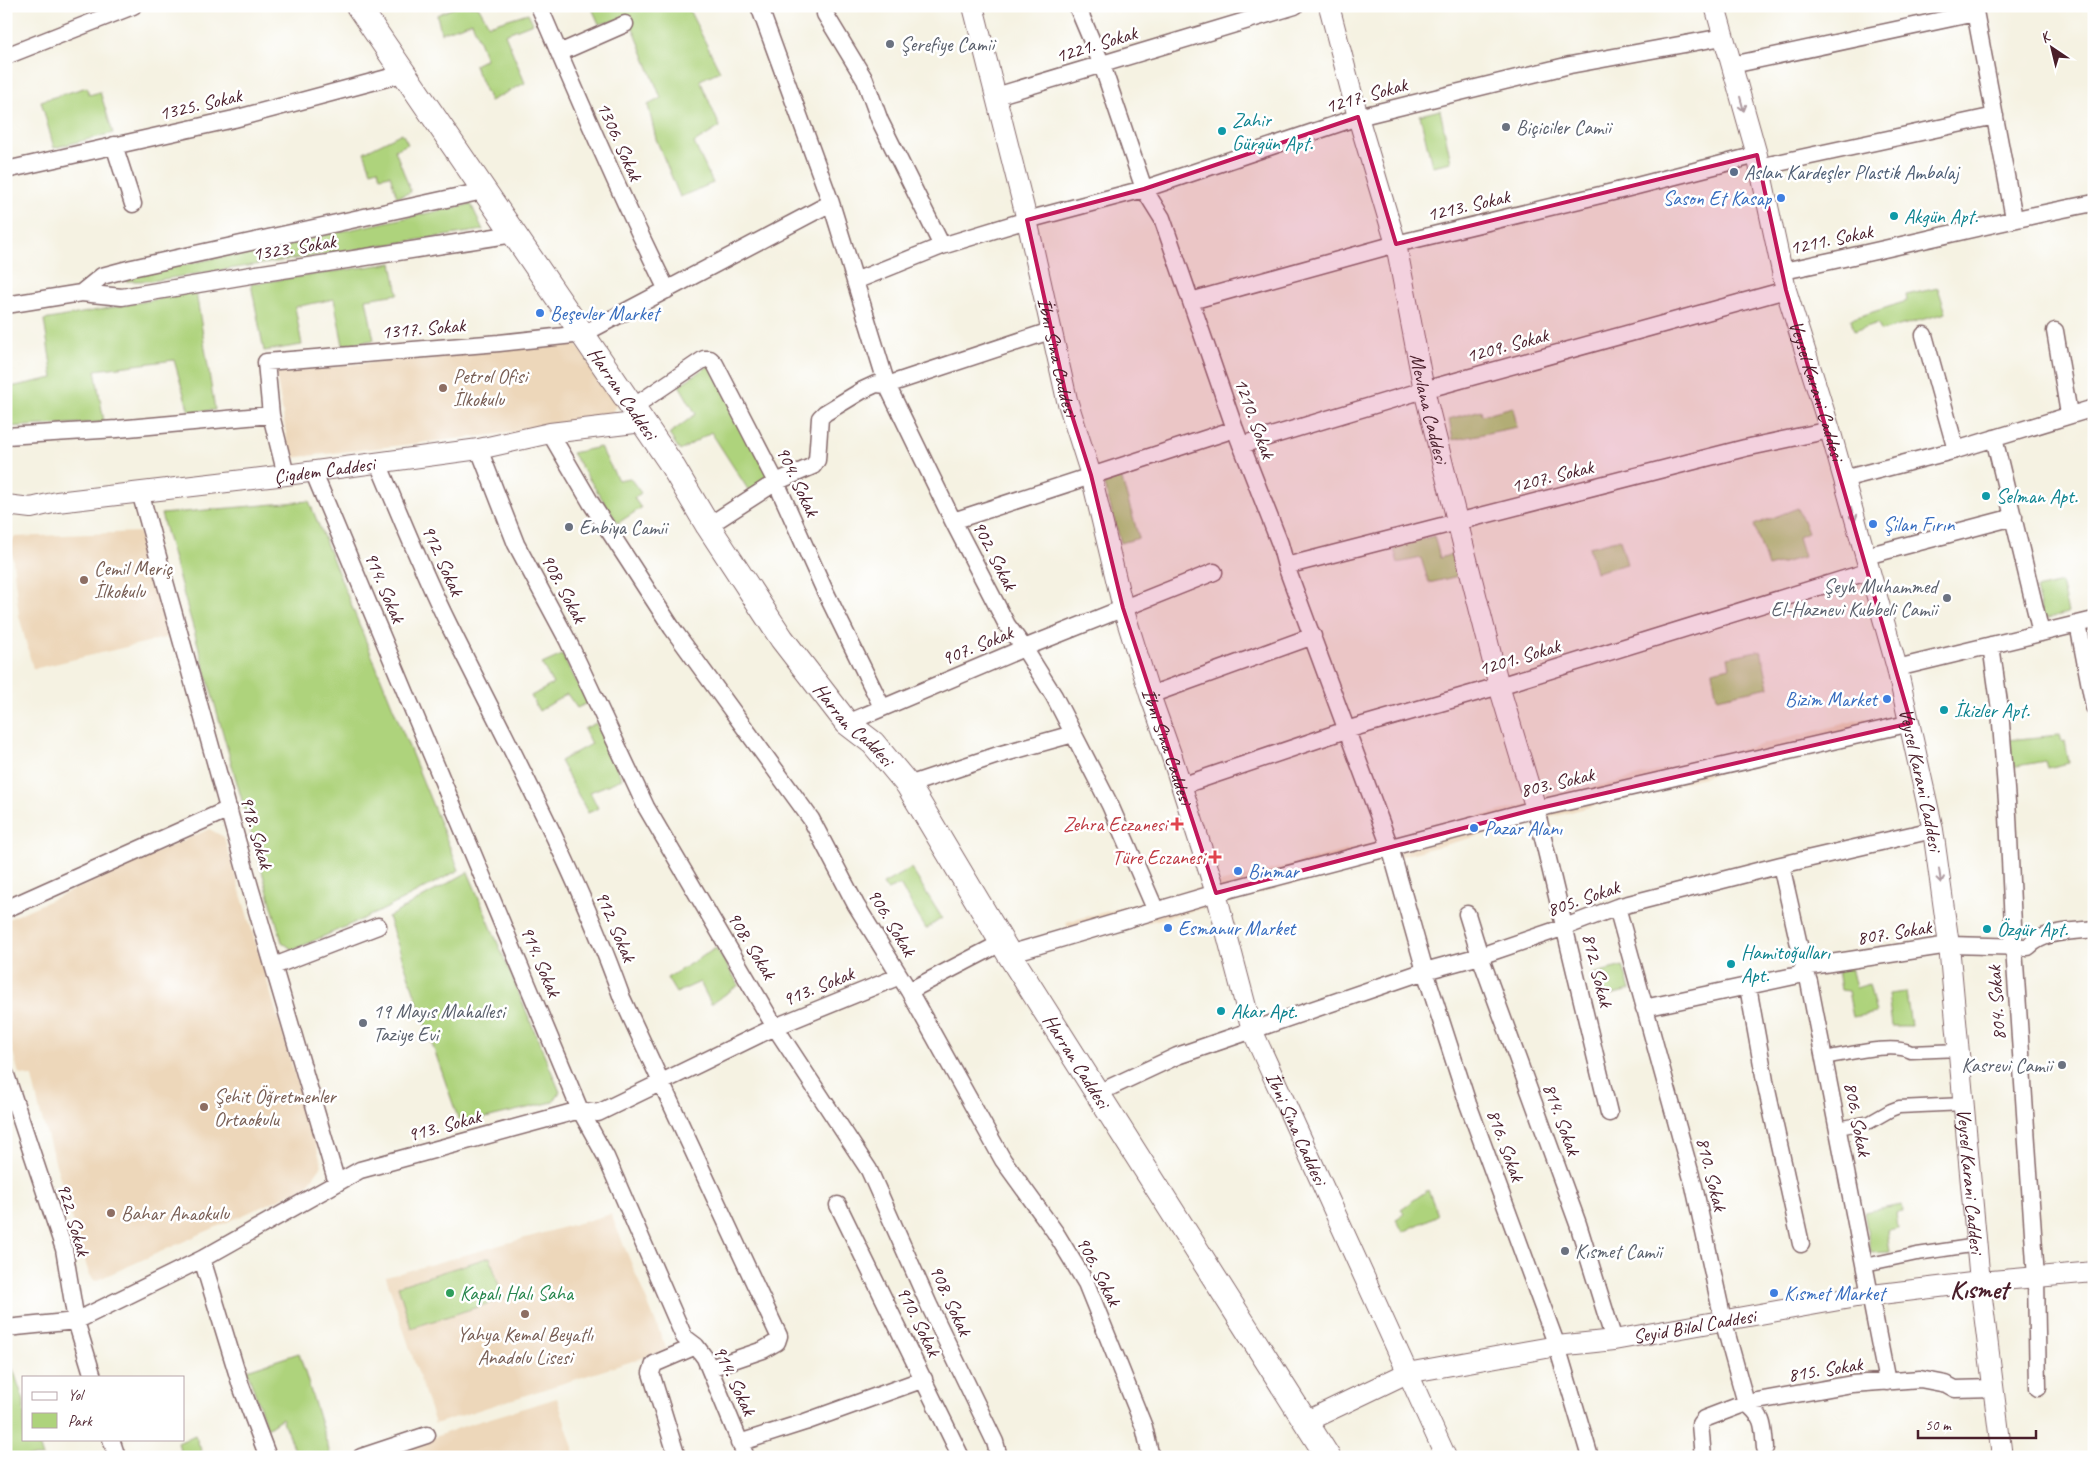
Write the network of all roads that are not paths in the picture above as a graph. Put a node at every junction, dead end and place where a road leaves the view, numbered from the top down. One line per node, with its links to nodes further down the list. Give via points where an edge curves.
1 (133, 6): 15 (street)
2 (358, 6): 18 (main road, Harran Caddesi)
3 (540, 6): 14 (street, 1306. Sokak)
4 (759, 6): 27 (street, 902. Sokak)
5 (973, 6): 19 (street, İbni Sina Caddesi)
6 (1077, 6): 16 (street, 1210. Sokak)
7 (1295, 6): 16 (street, 1221. Sokak)
8 (1329, 6): 21 (street, Mevlana Caddesi)
9 (1715, 6): 13 (street, Veysel Karani Caddesi)
10 (1974, 10): 17 (street); 20 (street)
11 (825, 14): 34 (street, via 865,80 880,121)
12 (625, 24): 14 (street)
13 (1723, 37): 17 (street, Veysel Karani Caddesi); 21 (street, 1217. Sokak, via 1570,65)
14 (559, 53): 37 (street, 1306. Sokak)
15 (6, 56)
16 (1102, 65): 19 (street, 1221. Sokak); 25 (street, 1210. Sokak)
17 (1732, 65): 23 (street, Veysel Karani Caddesi, one-way to 23)
18 (402, 74): 22 (street, 1325. Sokak, via 234,119); 26 (main road, Harran Caddesi)
19 (996, 96): 31 (street, İbni Sina Caddesi)
20 (1995, 116): 23 (street, 1213. Sokak); 30 (street)
21 (1358, 117): 25 (street, 1217. Sokak); 33 (street, Mevlana Caddesi)
22 (114, 146): 24 (street, 1325. Sokak); 29 (street)
23 (1758, 161): 33 (street, 1213. Sokak); 36 (street, Veysel Karani Caddesi)
24 (6, 170)
25 (1144, 189): 31 (street, 1217. Sokak); 39 (street, 1210. Sokak, via 1162,218)
26 (484, 191): 32 (main road, Harran Caddesi); 38 (street, 1323. Sokak, via 125,270 102,276)
27 (831, 203): 35 (street, 902. Sokak); 37 (street)
28 (2094, 203): 30 (street, 1211. Sokak)
29 (133, 204)
30 (2014, 218): 36 (street, 1211. Sokak)
31 (1027, 220): 34 (street, 1217. Sokak); 41 (street, İbni Sina Caddesi)
32 (514, 234): 38 (street, 1323. Sokak, via 122,297); 43 (main road, Harran Caddesi)
33 (1396, 244): 39 (street, 1213. Sokak); 46 (street, Mevlana Caddesi)
34 (942, 246): 35 (street, 1217. Sokak)
35 (855, 281): 45 (street, 902. Sokak)
36 (1784, 281): 46 (street, 1209. Sokak); 52 (street, Veysel Karani Caddesi)
37 (667, 290): 43 (street)
38 (81, 292): 40 (street, 1323. Sokak)
39 (1191, 301): 51 (street, 1210. Sokak)
40 (6, 305)
41 (1053, 330): 45 (street); 61 (street, İbni Sina Caddesi, via 1067,400)
42 (2054, 332): 49 (street)
43 (583, 334): 48 (main road, Harran Caddesi); 50 (street, 1317. Sokak, via 266,362)
44 (1924, 335): 58 (street)
45 (887, 385): 64 (street, via 876,384 863,390 820,418 813,466); 68 (street, 902. Sokak)
46 (1424, 390): 56 (street, 1209. Sokak); 69 (street, Mevlana Caddesi)
47 (2094, 408): 49 (street)
48 (638, 414): 53 (street, Çigdem Caddesi); 64 (street, 904. Sokak, via 704,360 710,359); 70 (main road, Harran Caddesi)
49 (2069, 414): 55 (street)
50 (271, 415): 54 (street); 62 (street)
51 (1235, 429): 56 (street, 1210. Sokak); 61 (street)
52 (1830, 430): 63 (street, Veysel Karani Caddesi); 69 (street, 1207. Sokak, via 1745,448)
53 (550, 433): 57 (street, Çigdem Caddesi); 111 (street, 906. Sokak, via 672,628 811,819 856,904)
54 (6, 436)
55 (1994, 438): 58 (street); 67 (street)
56 (1241, 445): 72 (street, 1210. Sokak)
57 (479, 449): 59 (street, Çigdem Caddesi); 115 (street, 908. Sokak, via 516,544 568,641 646,807)
58 (1956, 450): 63 (street)
59 (378, 463): 60 (street, Çigdem Caddesi); 120 (street, 912. Sokak, via 448,624 528,780)
60 (313, 471): 62 (street, Çigdem Caddesi); 123 (street, 914. Sokak)
61 (1091, 475): 68 (street); 74 (street, İbni Sina Caddesi)
62 (286, 476): 65 (street, Çigdem Caddesi)
63 (1842, 479): 71 (street, Veysel Karani Caddesi, one-way to 71)
64 (776, 482): 70 (street); 83 (street, 904. Sokak, via 824,590)
65 (140, 492): 66 (street, Çigdem Caddesi, via 31,508); 92 (street, 918. Sokak)
66 (6, 505)
67 (2014, 517): 71 (street, 1201. Sokak); 76 (street)
68 (953, 521): 79 (street, 902. Sokak, via 1007,625)
69 (1459, 522): 72 (street, 1207. Sokak); 81 (street, Mevlana Caddesi)
70 (708, 526): 85 (main road, Harran Caddesi, via 782,639)
71 (1868, 563): 80 (street, Veysel Karani Caddesi); 81 (street, 1201. Sokak)
72 (1286, 566): 77 (street, 1210. Sokak)
73 (1214, 572): 74 (street, 907. Sokak)
74 (1123, 608): 79 (street, 907. Sokak); 82 (street, İbni Sina Caddesi)
75 (2086, 622): 76 (street); 84 (street)
76 (2041, 633): 78 (street)
77 (1312, 636): 82 (street); 87 (street, 1210. Sokak)
78 (1991, 645): 80 (street); 106 (street, 804. Sokak, via 2001,719)
79 (1024, 648): 83 (street, 907. Sokak); 88 (street, 902. Sokak)
80 (1897, 668): 86 (street, Veysel Karani Caddesi)
81 (1499, 686): 87 (street, 1201. Sokak); 91 (street, Mevlana Caddesi)
82 (1150, 695): 90 (street, İbni Sina Caddesi)
83 (882, 707): 85 (street, 907. Sokak)
84 (2094, 707)
85 (847, 723): 89 (main road, Harran Caddesi, via 873,743)
86 (1911, 723): 91 (street, 803. Sokak); 93 (street, Veysel Karani Caddesi)
87 (1346, 730): 90 (street, 1201. Sokak); 94 (street, 1210. Sokak)
88 (1073, 734): 89 (street); 99 (street, 902. Sokak, via 1110,805)
89 (908, 785): 105 (main road, Harran Caddesi)
90 (1181, 786): 96 (street, İbni Sina Caddesi)
91 (1536, 808): 94 (street, 803. Sokak); 102 (street, 812. Sokak)
92 (228, 809): 98 (street); 108 (street, 918. Sokak)
93 (1934, 830): 95 (street, 805. Sokak); 104 (street, Veysel Karani Caddesi, one-way to 104)
94 (1390, 847): 96 (street, 803. Sokak); 110 (street, 816. Sokak)
95 (1781, 865): 97 (street, 805. Sokak); 109 (street, 806. Sokak)
96 (1216, 893): 99 (street, 803. Sokak); 116 (street, İbni Sina Caddesi)
97 (1617, 907): 102 (street, 805. Sokak); 114 (street, 810. Sokak)
98 (6, 909)
99 (1156, 911): 105 (street, 803. Sokak)
100 (1467, 914): 107 (street, 814. Sokak)
101 (378, 926): 108 (street)
102 (1565, 927): 107 (street, 805. Sokak); 124 (street, 812. Sokak)
103 (2094, 929): 106 (street, 807. Sokak, via 2046,935 2028,947)
104 (1949, 945): 106 (street, 807. Sokak); 109 (street, 807. Sokak); 117 (street, Veysel Karani Caddesi)
105 (1006, 948): 113 (street); 121 (main road, Harran Caddesi)
106 (2014, 948): 133 (street, 804. Sokak)
107 (1480, 956): 110 (street, 805. Sokak); 139 (street, 814. Sokak, via 1578,1224)
108 (274, 966): 126 (street, 918. Sokak)
109 (1804, 967): 112 (street, 807. Sokak, via 1799,975); 118 (street, 806. Sokak)
110 (1425, 972): 116 (street, 805. Sokak); 141 (street, 816. Sokak, via 1468,1104)
111 (900, 976): 113 (street, 906. Sokak); 115 (street, 913. Sokak)
112 (1748, 987): 114 (street, 807. Sokak); 128 (street)
113 (909, 991): 161 (street, 906. Sokak, via 1003,1160 1055,1232 1086,1283 1144,1427)
114 (1644, 1008): 136 (street, 810. Sokak, via 1694,1186)
115 (775, 1027): 120 (street, 913. Sokak); 160 (street, 908. Sokak, via 869,1170)
116 (1252, 1030): 121 (street, 805. Sokak, via 1177,1056); 143 (street, İbni Sina Caddesi)
117 (1960, 1050): 118 (street, via 1911,1052 1886,1049); 122 (street, Veysel Karani Caddesi)
118 (1824, 1058): 125 (street, 806. Sokak)
119 (6, 1075): 137 (street, 922. Sokak, via 64,1249)
120 (662, 1082): 123 (street, 913. Sokak, via 598,1113); 142 (street, 912. Sokak, via 779,1336 777,1342 763,1350)
121 (1098, 1094): 150 (main road, Harran Caddesi)
122 (1964, 1104): 125 (street, via 1899,1107 1870,1122); 129 (street, Veysel Karani Caddesi)
123 (580, 1110): 126 (street, 913. Sokak, via 360,1170); 140 (street, 914. Sokak, via 606,1156 684,1337)
124 (1609, 1114)
125 (1838, 1128): 131 (street, 806. Sokak)
126 (337, 1183): 130 (street, 913. Sokak)
127 (838, 1205): 145 (street, 910. Sokak)
128 (1801, 1244)
129 (1977, 1245): 131 (street); 134 (street, Veysel Karani Caddesi)
130 (202, 1258): 137 (street, 913. Sokak); 156 (street, via 241,1386)
131 (1865, 1265): 135 (street, 806. Sokak)
132 (2094, 1272): 133 (street, Seyid Bilal Caddesi)
133 (2036, 1278): 134 (street, Seyid Bilal Caddesi); 148 (street, 804. Sokak)
134 (1980, 1282): 135 (street, Seyid Bilal Caddesi); 147 (street, Veysel Karani Caddesi)
135 (1872, 1294): 136 (street, Seyid Bilal Caddesi); 146 (street, 806. Sokak)
136 (1723, 1320): 139 (street, Seyid Bilal Caddesi); 149 (street, 810. Sokak)
137 (76, 1321): 138 (street, 913. Sokak); 144 (street, 922. Sokak)
138 (6, 1328)
139 (1614, 1340): 141 (street, Seyid Bilal Caddesi)
140 (696, 1346): 142 (street, 914. Sokak); 158 (street, via 654,1364 651,1373)
141 (1557, 1346): 143 (street, Seyid Bilal Caddesi); 164 (street, 816. Sokak)
142 (710, 1368): 154 (street, 914. Sokak)
143 (1407, 1373): 150 (street, Seyid Bilal Caddesi); 163 (street, İbni Sina Caddesi)
144 (93, 1376)
145 (924, 1379): 154 (street, via 805,1422); 159 (street, 910. Sokak)
146 (1887, 1382): 147 (street, 815. Sokak, via 1920,1380 1946,1384 1955,1389); 149 (street, 815. Sokak, via 1852,1384)
147 (1994, 1388): 166 (street, Veysel Karani Caddesi)
148 (2038, 1388)
149 (1746, 1403): 153 (street, 810. Sokak, via 1757,1411 1763,1424); 165 (street, 815. Sokak, via 1704,1419 1700,1424)
150 (1307, 1421): 162 (main road, Harran Caddesi)
151 (427, 1436): 157 (street)
152 (111, 1440): 155 (street)
153 (1765, 1448)
154 (742, 1450)
155 (116, 1457)
156 (268, 1457)
157 (360, 1457)
158 (677, 1457)
159 (961, 1457)
160 (999, 1457)
161 (1151, 1457)
162 (1328, 1457)
163 (1446, 1457)
164 (1590, 1457)
165 (1703, 1457)
166 (2002, 1457)

